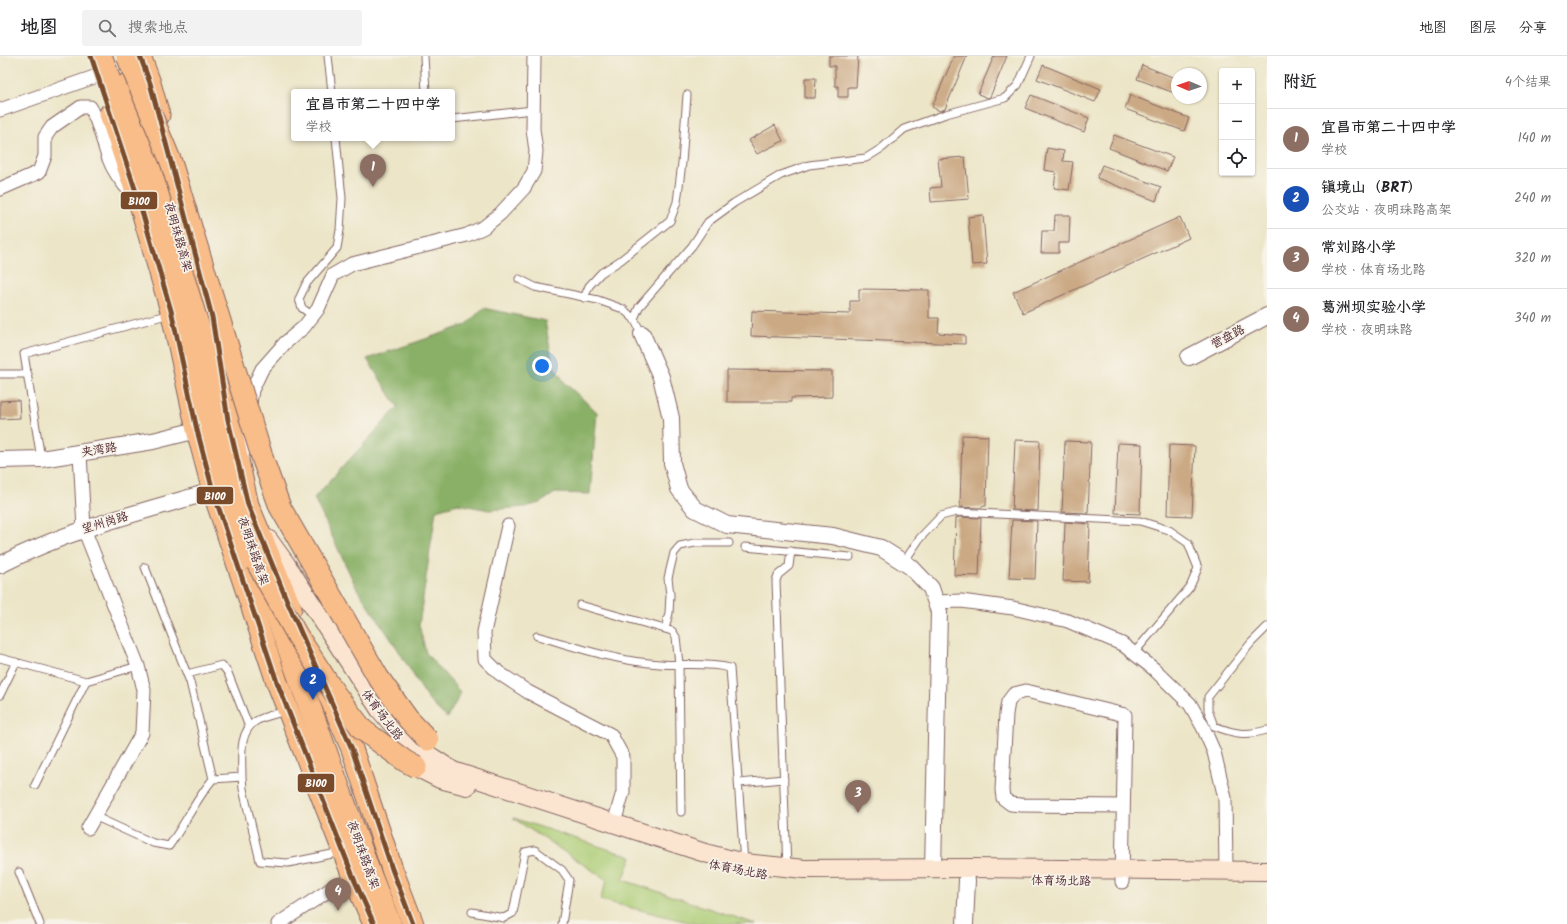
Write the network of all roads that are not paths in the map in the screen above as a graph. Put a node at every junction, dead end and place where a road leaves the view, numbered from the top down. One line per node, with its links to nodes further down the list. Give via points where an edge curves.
1 (91, 56): 9 (main road)
2 (120, 56): 29 (highway, 夜明珠路高架, via 171,209)
3 (127, 56): 63 (main road, bridge, via 171,162 263,460 280,507 378,677 408,719)
4 (140, 56): 29 (main road, via 150,83 212,317)
5 (328, 56): 10 (lane)
6 (424, 56): 11 (lane)
7 (534, 56): 14 (street)
8 (1031, 56): 24 (lane, via 1018,85 1005,98 946,114 904,129 866,158 809,165 781,175 734,203 708,222 692,246 639,306)
9 (99, 66): 13 (street); 18 (main road); 43 (highway, 夜明珠路高架, via 144,180 232,490)
10 (332, 89)
11 (426, 89)
12 (687, 94): 20 (lane, via 677,202 670,221 601,273)
13 (0, 110)
14 (533, 110): 15 (lane); 22 (street, via 536,151 534,171 524,188 500,214 484,227 467,235 352,264 333,274)
15 (455, 119)
16 (336, 141): 22 (lane, via 342,198 337,248 306,284 299,299 302,308)
17 (0, 189): 18 (street, via 39,172 45,156 46,138 52,127 81,107 90,107 96,116 109,159 118,178)
18 (139, 201): 21 (main road)
19 (519, 279): 20 (lane, via 536,287)
20 (584, 298): 24 (lane, via 623,309)
21 (172, 314): 28 (lane, via 24,354); 30 (main road)
22 (313, 316): 34 (street, via 262,369 252,390)
23 (1267, 316): 26 (street, 营盘路)
24 (634, 319): 25 (lane)
25 (642, 334): 42 (street, via 661,377 672,418 672,463 679,489 695,508 727,525 833,536 881,548)
26 (1189, 357)
27 (0, 374): 28 (lane)
28 (28, 374): 32 (lane)
29 (228, 420): 34 (main road)
30 (197, 430): 31 (street, 夹湾路, via 153,441); 35 (main road)
31 (80, 453): 32 (street, 夹湾路); 37 (street)
32 (41, 459): 33 (street, 夹湾路)
33 (0, 460)
34 (240, 470): 46 (main road, via 254,519)
35 (213, 491): 37 (street, 望州岗路); 60 (main road)
36 (508, 526): 73 (street, via 484,632 484,659 499,673 528,692 611,735 623,757 623,792)
37 (84, 529): 44 (street, 望州岗路, via 47,542); 56 (street)
38 (729, 543): 50 (lane, via 695,543 680,546 674,553 668,578 669,613)
39 (744, 547): 40 (lane)
40 (791, 551): 41 (lane); 67 (lane, via 789,566 778,575 776,581)
41 (850, 556)
42 (904, 562): 47 (street, via 931,588); 52 (lane, via 920,538 941,516 956,512 1140,522 1169,530 1188,543 1198,568 1190,587)
43 (256, 563): 64 (main road, bridge, via 297,635 336,695 363,730); 90 (highway, 夜明珠路高架, bridge)
44 (0, 565)
45 (145, 567): 57 (lane)
46 (301, 602): 73 (main road, 体育场北路, via 380,710 407,741 453,771); 91 (main road)
47 (936, 602): 52 (street, via 1013,608 1068,620 1122,644); 78 (street, via 939,612)
48 (580, 605): 50 (lane)
49 (1267, 628): 62 (lane, via 1251,643 1208,696 1208,710 1214,726 1232,733)
50 (665, 629): 55 (lane, via 672,631 676,638)
51 (537, 636): 55 (lane, via 618,658)
52 (1134, 654): 79 (street, via 1154,669 1190,704 1204,726 1214,752 1225,798)
53 (0, 658): 54 (lane)
54 (16, 662): 58 (lane); 59 (lane)
55 (679, 664): 68 (lane, via 718,665 730,668); 71 (lane)
56 (138, 666): 58 (lane); 72 (street, via 144,690 142,733)
57 (187, 674): 61 (lane, via 222,665 228,673); 66 (lane)
58 (86, 681): 69 (lane)
59 (0, 695)
60 (288, 710): 61 (lane, via 256,721); 75 (main road)
61 (249, 727): 65 (lane, via 245,731 243,744)
62 (1267, 730)
63 (428, 740): 73 (main road, via 461,762)
64 (416, 767): 73 (main road, via 440,779)
65 (242, 777): 66 (lane); 75 (lane, via 244,796 260,861 288,863)
66 (213, 779): 72 (lane, via 202,792 169,846 153,843)
67 (784, 779): 68 (lane); 77 (lane)
68 (739, 783): 76 (lane)
69 (35, 785)
70 (1123, 806): 70 (street, via 1125,715 1026,691 1014,694 1008,702 1006,714 1003,798 1010,804 1021,805); 82 (street)
71 (681, 812)
72 (94, 816): 74 (street)
73 (614, 826): 76 (main road, 体育场北路); 84 (main road, 体育场北路, via 658,848 697,862 745,874 805,880)
74 (88, 828)
75 (343, 852): 83 (main road)
76 (744, 863): 77 (main road, 体育场北路)
77 (787, 868): 78 (main road, 体育场北路)
78 (933, 868): 82 (main road, 体育场北路)
79 (1226, 871): 80 (main road, 体育场北路); 82 (main road, 体育场北路)
80 (1267, 871)
81 (20, 872): 87 (lane)
82 (1122, 876): 84 (main road, 体育场北路); 85 (main road, 体育场北路)
83 (354, 879): 88 (street, via 334,887); 89 (main road)
84 (967, 880): 93 (street)
85 (1267, 882)
86 (472, 912): 92 (lane, via 504,918 513,913 525,852 535,850 562,870 569,880)
87 (40, 924)
88 (278, 924)
89 (374, 924)
90 (390, 924)
91 (413, 924)
92 (562, 924)
93 (965, 924)

